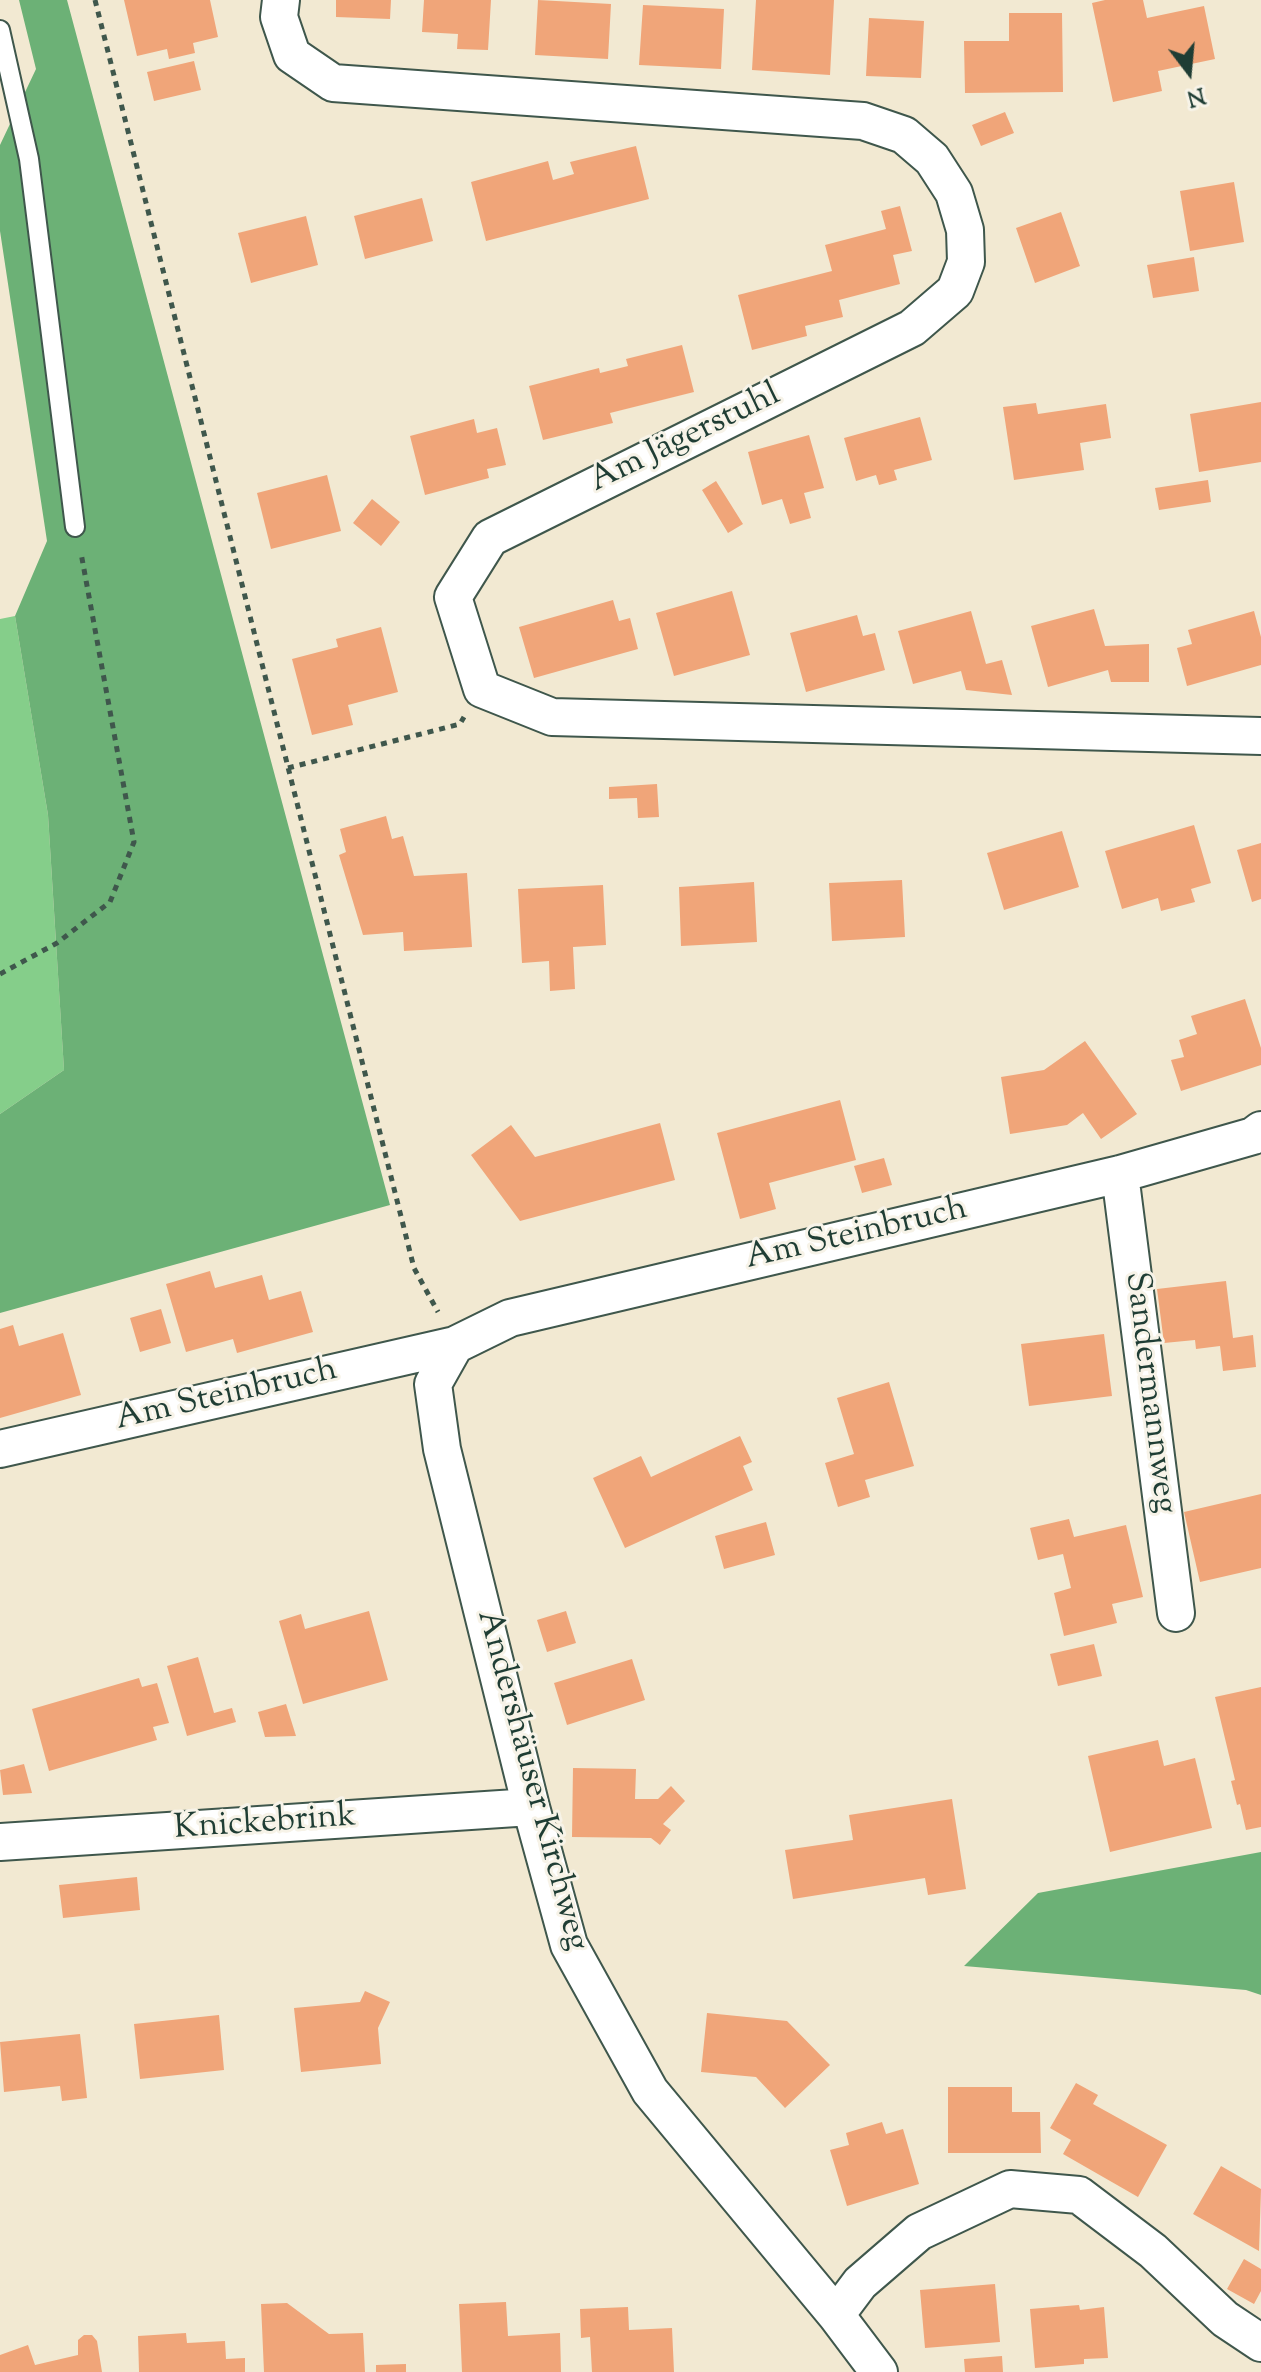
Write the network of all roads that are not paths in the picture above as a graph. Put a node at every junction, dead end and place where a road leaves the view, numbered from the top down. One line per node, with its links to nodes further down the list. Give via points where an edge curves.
1 (281, 0): 4 (street, Am Jägerstuhl, via 279,17 292,55 333,83 863,121 904,135 932,159 954,193 965,230 966,262 955,291 912,328 490,538 453,597 482,689 552,717)
2 (0, 30): 3 (lane, via 29,159)
3 (75, 527)
4 (1261, 736)
5 (1261, 1130): 6 (street, Am Steinbruch)
6 (1120, 1174): 7 (street, Am Steinbruch, via 510,1318); 9 (street, Sandermannweg)
7 (455, 1345): 8 (street, Am Steinbruch); 10 (street, Andershäuser Kirchweg, via 433,1384 442,1449)
8 (0, 1449)
9 (1176, 1613)
10 (531, 1807): 11 (street, Knickebrink); 12 (street, Andershäuser Kirchweg, via 569,1945 650,2091)
11 (0, 1842)
12 (836, 2315): 13 (street, via 860,2283 919,2232 1010,2189 1079,2195 1153,2251 1225,2319); 14 (street, Andershäuser Kirchweg)
13 (1261, 2343)
14 (879, 2372)

